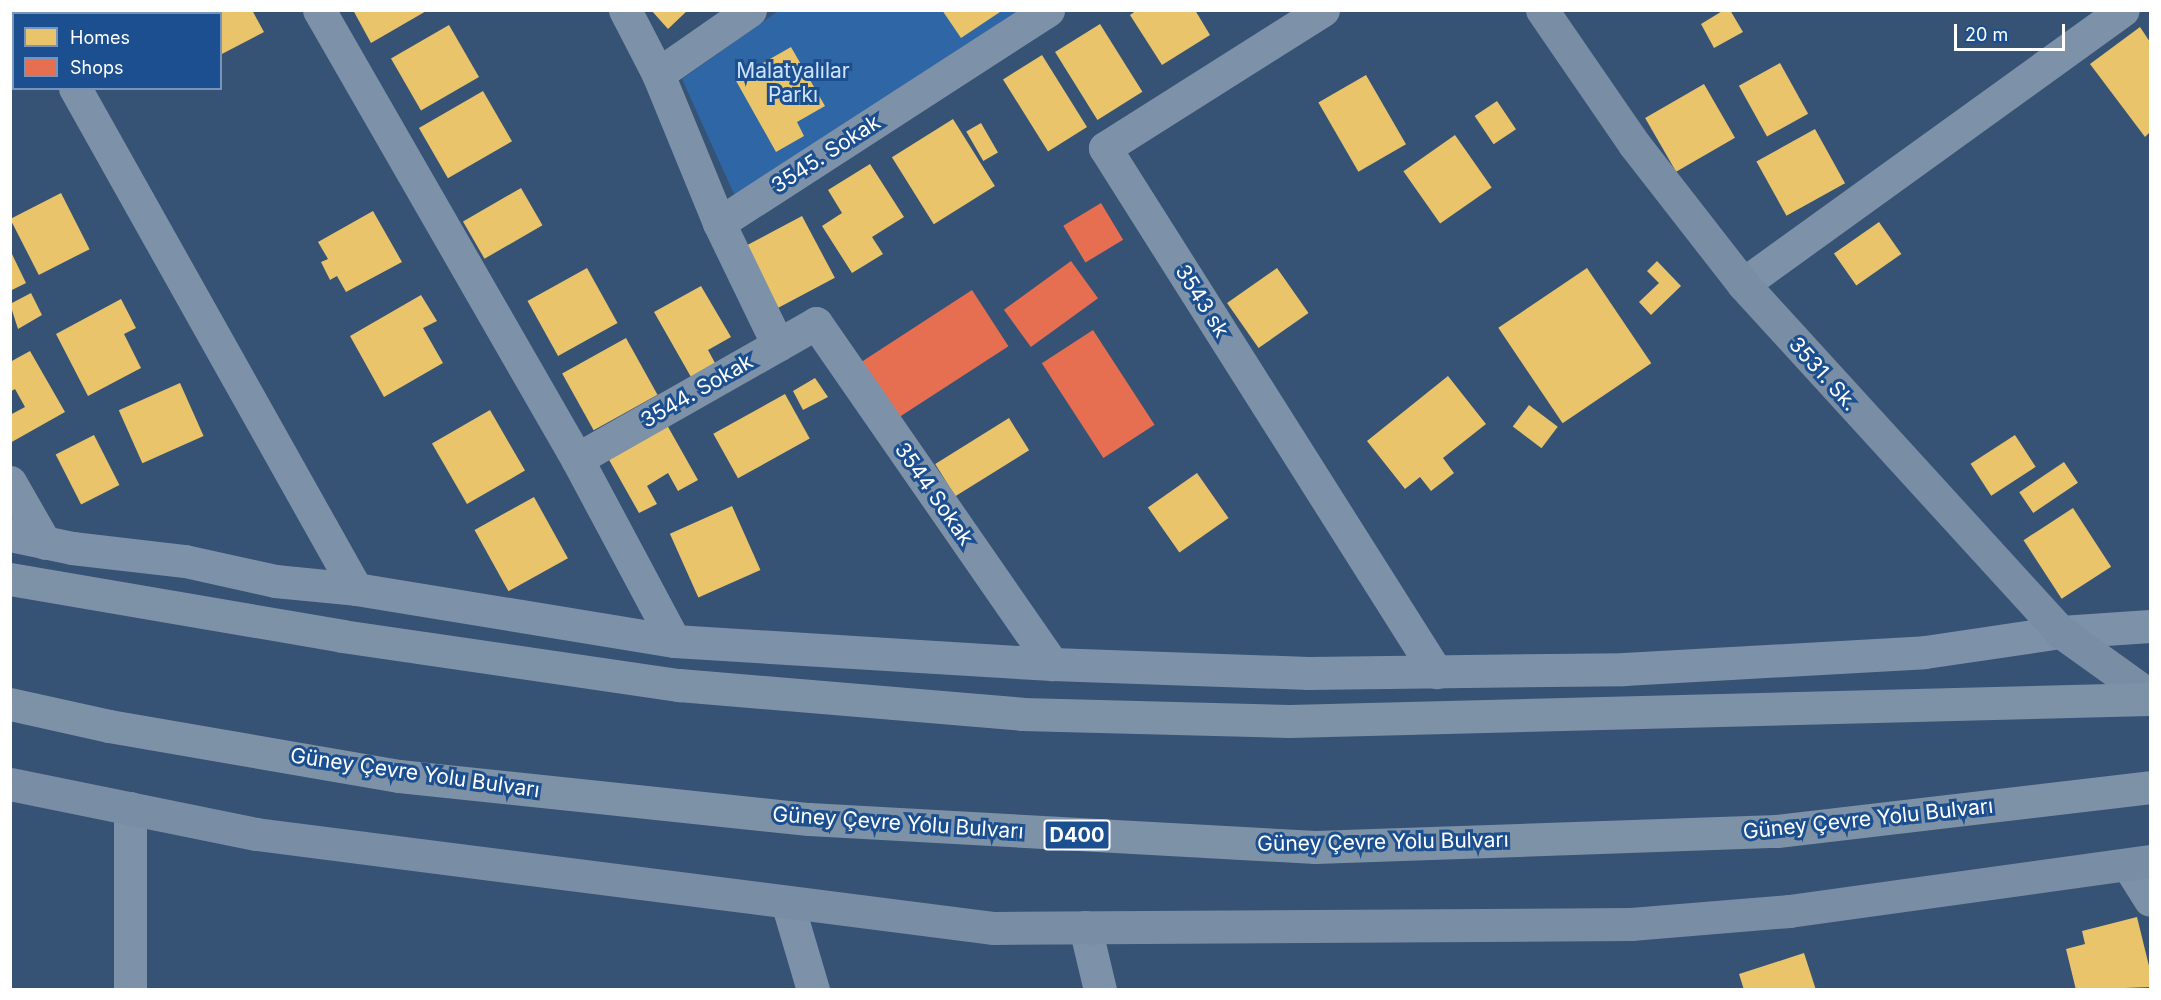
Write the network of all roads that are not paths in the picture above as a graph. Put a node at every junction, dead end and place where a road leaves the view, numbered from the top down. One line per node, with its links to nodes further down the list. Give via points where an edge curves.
1 (319, 10): 14 (street)
2 (625, 10): 8 (street)
3 (750, 10): 8 (street)
4 (1048, 10): 10 (street, 3545. Sokak)
5 (1323, 10): 24 (street, 3543 sk, via 1105,148)
6 (1542, 10): 11 (street, 3531. Sk., via 1634,144)
7 (2123, 10): 11 (street)
8 (658, 74): 10 (street)
9 (76, 90): 19 (street)
10 (719, 223): 13 (street)
11 (1743, 284): 21 (street, 3531. Sk.)
12 (816, 323): 13 (street, 3544. Sokak); 23 (street, 3544 Sokak)
13 (778, 345): 14 (street, 3544. Sokak)
14 (577, 459): 22 (street)
15 (10, 482): 17 (street)
16 (10, 535): 17 (street)
17 (45, 543): 19 (street, via 185,561 275,581)
18 (10, 579): 25 (highway, via 331,634 679,685 1022,714 1289,721)
19 (356, 589): 22 (street)
20 (2151, 626): 21 (street)
21 (2061, 632): 24 (street, via 1925,652 1624,669); 25 (street, 3531. Sk.)
22 (674, 641): 23 (street)
23 (1052, 664): 24 (street, via 1308,673)
24 (1436, 672)
25 (2151, 698)
26 (10, 704): 28 (highway, Güney Çevre Yolu Bulvarı / D400, via 109,726 399,776 809,819 1315,848 1777,831)
27 (10, 784): 29 (street)
28 (2151, 787)
29 (130, 808): 32 (street, via 256,834); 34 (street)
30 (2139, 863): 31 (street); 33 (street, via 1790,911 1631,924)
31 (2151, 900)
32 (787, 902): 33 (street, via 994,928); 35 (street)
33 (1084, 927): 36 (street)
34 (130, 990)
35 (813, 990)
36 (1100, 990)

